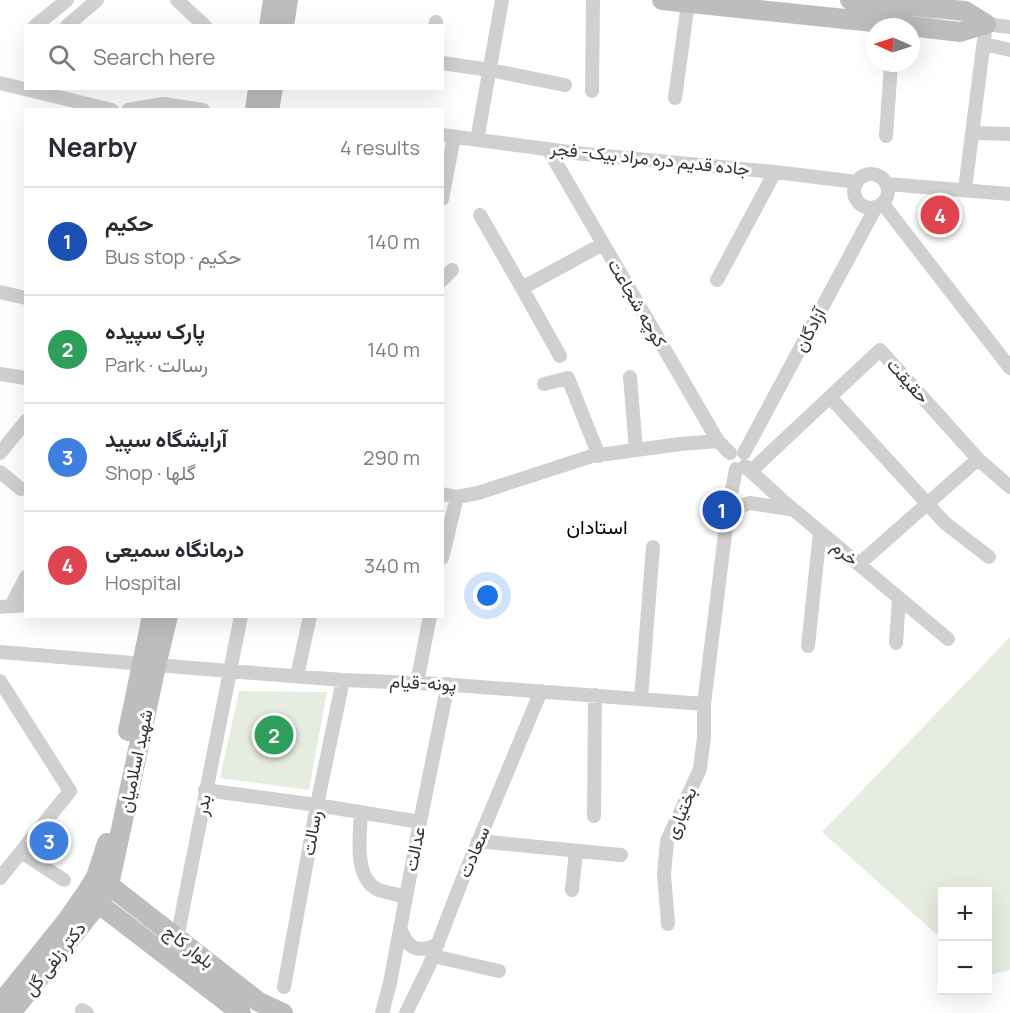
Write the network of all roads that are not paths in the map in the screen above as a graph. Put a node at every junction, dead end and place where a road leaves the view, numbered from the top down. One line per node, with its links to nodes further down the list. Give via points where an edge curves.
1 (67, 0): 14 (street)
2 (97, 0): 15 (street)
3 (177, 0): 16 (street)
4 (273, 0): 17 (street)
5 (288, 0): 18 (street)
6 (502, 0): 24 (street)
7 (593, 0): 32 (street)
8 (662, 0): 11 (street)
9 (850, 0): 10 (street)
10 (895, 2): 12 (street); 21 (street, via 965,11)
11 (688, 3): 13 (street); 33 (street)
12 (894, 18)
13 (866, 22)
14 (37, 24)
15 (69, 24)
16 (203, 24)
17 (268, 24)
18 (284, 24)
19 (1010, 27): 21 (street)
20 (920, 28): 21 (street)
21 (985, 34): 22 (street); 39 (street)
22 (1010, 50)
23 (444, 63): 24 (street)
24 (490, 70): 27 (street); 43 (street)
25 (890, 72): 42 (street)
26 (0, 83): 28 (street)
27 (565, 85)
28 (24, 89)
29 (29, 90): 34 (street)
30 (258, 90): 37 (street)
31 (273, 90): 38 (street)
32 (592, 91)
33 (675, 98)
34 (104, 108)
35 (140, 108): 36 (street, via 163,104)
36 (189, 108)
37 (255, 108)
38 (269, 108)
39 (972, 134): 40 (street); 49 (street)
40 (1010, 134)
41 (448, 136): 43 (street, جاده قدیم دره مراد بیک- فجر); 46 (street)
42 (886, 136)
43 (477, 140): 44 (street, جاده قدیم دره مراد بیک- فجر)
44 (548, 149): 45 (street, جاده قدیم دره مراد بیک- فجر); 53 (street, کوچه شجاعت)
45 (775, 172): 47 (street, جاده قدیم دره مراد بیک- فجر); 54 (street)
46 (444, 178)
47 (857, 183): 48 (street, via 868,174 877,174); 51 (street, via 854,194 858,203)
48 (887, 184): 49 (street); 51 (street, via 888,196)
49 (964, 189): 50 (street)
50 (1010, 194)
51 (880, 206): 59 (street); 71 (street, آزادگان)
52 (480, 215): 55 (street)
53 (603, 244): 55 (street); 66 (street, کوچه شجاعت)
54 (717, 280)
55 (522, 288): 58 (street)
56 (0, 292): 57 (street)
57 (24, 298)
58 (560, 356)
59 (1010, 368)
60 (0, 374): 62 (street)
61 (630, 377): 67 (street)
62 (24, 378)
63 (544, 384): 69 (street, via 568,378)
64 (830, 397): 70 (street, حقیقت, via 880,350); 71 (street, حقیقت); 77 (street)
65 (24, 423): 68 (street)
66 (718, 441): 67 (street); 71 (street, کوچه شجاعت, via 730,453 729,465)
67 (636, 450): 69 (street)
68 (0, 453)
69 (599, 456): 76 (street)
70 (978, 459): 73 (street, حقیقت); 77 (street)
71 (744, 465): 78 (street, خرم); 79 (street, بختیاری)
72 (0, 472): 74 (street)
73 (1010, 487)
74 (21, 489)
75 (444, 494): 76 (street)
76 (457, 497): 82 (street)
77 (928, 503): 83 (street, via 945,523); 84 (street)
78 (792, 509): 79 (street, via 750,503); 80 (street, خرم)
79 (728, 510): 108 (street, بختیاری)
80 (820, 532): 84 (street, خرم); 96 (street)
81 (653, 546): 107 (street)
82 (444, 550)
83 (988, 557)
84 (859, 564): 86 (street, خرم)
85 (24, 581): 88 (street)
86 (899, 598): 94 (street, خرم); 95 (street)
87 (24, 605): 88 (street)
88 (6, 607)
89 (152, 618): 98 (street, شهید اسلامیان)
90 (167, 618): 98 (street, شهید اسلامیان)
91 (241, 618): 99 (street, بدر)
92 (310, 618): 100 (street)
93 (430, 618): 103 (street)
94 (948, 639)
95 (896, 643)
96 (808, 646)
97 (0, 652): 98 (street, پونه-قیام)
98 (149, 665): 99 (street, پونه-قیام); 120 (street, شهید اسلامیان)
99 (229, 671): 100 (street, پونه-قیام); 109 (street, بدر)
100 (297, 676): 101 (street, پونه-قیام)
101 (343, 680): 103 (street, پونه-قیام); 110 (street, رسالت)
102 (0, 681): 116 (street, via 70,790)
103 (417, 683): 104 (street, پونه-قیام)
104 (448, 684): 105 (street, پونه-قیام); 113 (street, عدالت)
105 (541, 691): 106 (street, پونه-قیام); 114 (street, سعادت)
106 (595, 695): 107 (street, پونه-قیام); 112 (street)
107 (642, 699): 108 (street, پونه-قیام)
108 (704, 704): 123 (street, بختیاری, via 700,769 667,841 664,874)
109 (205, 790): 110 (street); 125 (street, بدر)
110 (317, 805): 111 (street); 128 (street, رسالت)
111 (361, 812): 113 (street); 122 (street, via 359,856 368,882)
112 (594, 816)
113 (420, 822): 122 (street, عدالت)
114 (478, 841): 115 (street); 126 (street, سعادت)
115 (576, 851): 117 (street); 121 (street)
116 (21, 852): 118 (street); 119 (street)
117 (621, 855)
118 (0, 878)
119 (64, 880)
120 (97, 890): 125 (street, بلوار کاج); 129 (street, دکتر زلفی گل, via 68,918); 130 (street, دکتر زلفی گل); 131 (street, بلوار کاج)
121 (572, 890)
122 (406, 897): 124 (street, عدالت)
123 (668, 924)
124 (400, 928): 126 (street, via 412,948); 133 (street, عدالت)
125 (177, 938): 132 (street, بلوار کاج, via 259,1002)
126 (435, 950): 127 (street); 134 (street, سعادت)
127 (499, 971)
128 (284, 987)
129 (0, 1004)
130 (12, 1013)
131 (241, 1013)
132 (283, 1013)
133 (382, 1013)
134 (406, 1013)

